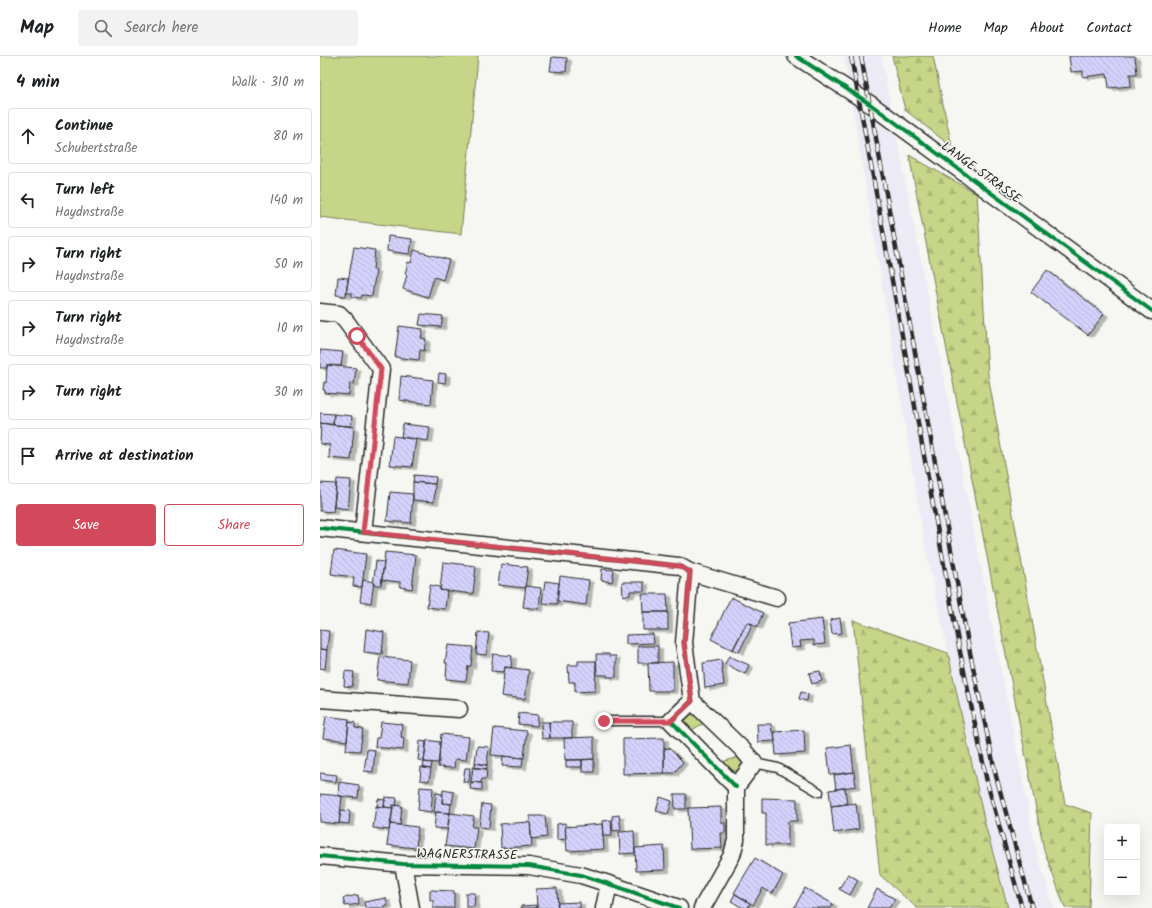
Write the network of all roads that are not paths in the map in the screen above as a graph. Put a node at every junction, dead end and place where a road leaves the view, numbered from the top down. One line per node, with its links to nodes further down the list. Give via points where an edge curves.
1 (796, 56): 2 (street, LANGE STRASSE, via 870,104)
2 (1152, 311)
3 (320, 312): 5 (street, via 339,314 381,369)
4 (320, 528): 5 (street)
5 (363, 532): 6 (street, via 679,566)
6 (690, 572): 7 (street); 9 (street, via 684,643)
7 (777, 598)
8 (320, 699): 10 (street)
9 (692, 701): 12 (street); 13 (street)
10 (459, 710)
11 (604, 721): 12 (lane)
12 (671, 721): 14 (street)
13 (754, 763): 14 (street); 15 (lane, via 778,768)
14 (736, 787): 22 (street, via 736,840 732,855)
15 (819, 792)
16 (320, 856): 17 (street, WAGNERSTRASSE)
17 (403, 864): 18 (street, WAGNERSTRASSE, via 529,866 581,875); 19 (street)
18 (609, 884): 20 (street); 21 (street, WAGNERSTRASSE)
19 (411, 908)
20 (604, 908)
21 (679, 908)
22 (702, 908)

